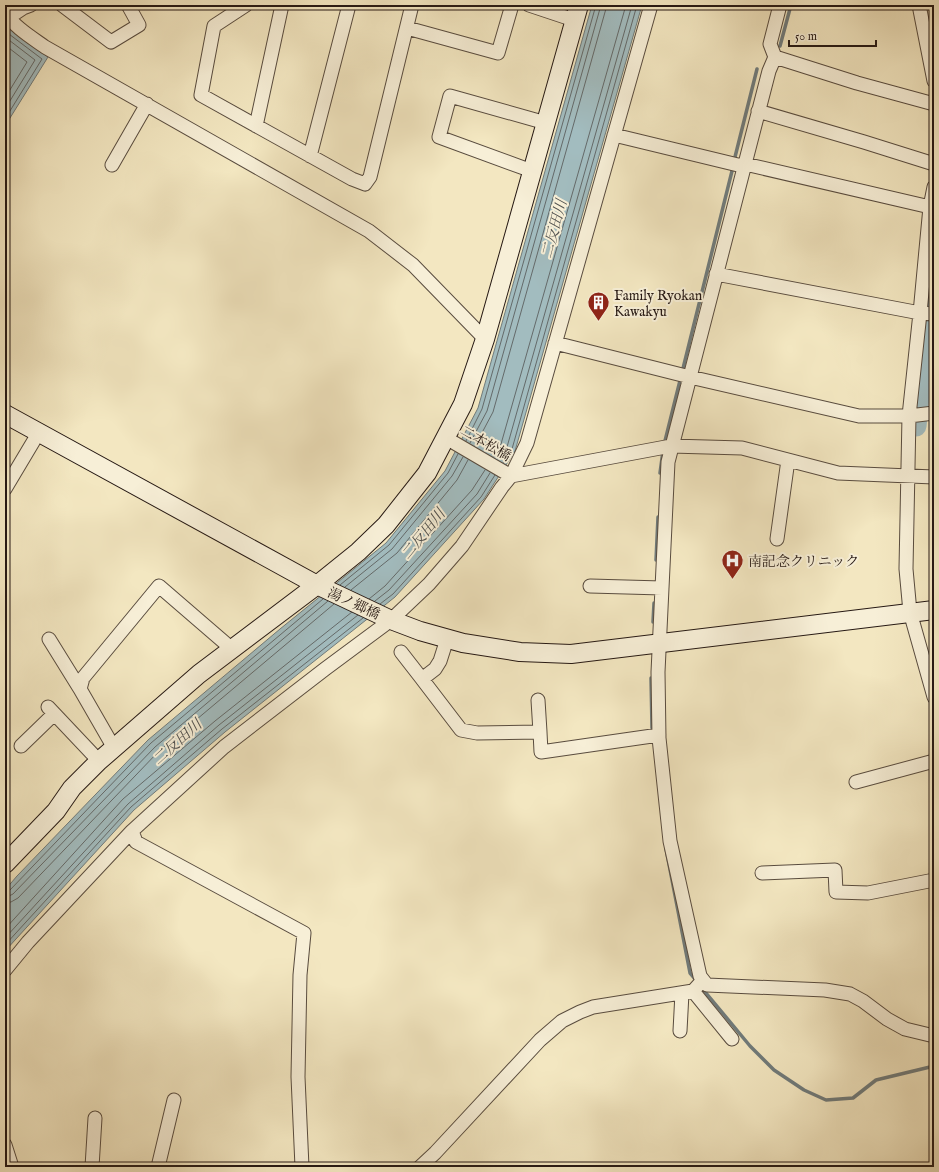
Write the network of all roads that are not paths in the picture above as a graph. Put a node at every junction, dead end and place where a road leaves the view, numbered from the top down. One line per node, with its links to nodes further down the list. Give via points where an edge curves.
1 (31, 5): 14 (street)
2 (62, 5): 3 (street, via 111,42 139,25)
3 (128, 5)
4 (246, 5): 22 (street, via 214,26 201,95)
5 (282, 5): 22 (street)
6 (349, 5): 24 (street)
7 (412, 5): 15 (street)
8 (512, 5): 15 (street, via 498,53)
9 (529, 5): 13 (street)
10 (651, 5): 23 (street)
11 (780, 5): 16 (street, via 770,44)
12 (919, 5): 17 (street)
13 (576, 12): 21 (street)
14 (7, 15): 18 (street, via 45,47)
15 (406, 28): 24 (street, via 370,177 365,184)
16 (775, 57): 19 (street); 20 (street)
17 (934, 81)
18 (147, 104): 27 (street); 33 (street, via 369,231 413,265)
19 (934, 104)
20 (758, 111): 25 (street); 26 (street)
21 (546, 123): 28 (street); 28 (street, via 450,96 439,137)
22 (256, 126): 24 (street)
23 (614, 135): 25 (street); 34 (street)
24 (310, 156)
25 (738, 164): 30 (street); 31 (street)
26 (934, 164)
27 (112, 165)
28 (532, 171): 33 (street)
29 (934, 187): 30 (street)
30 (932, 207): 32 (street)
31 (716, 274): 32 (street); 35 (street)
32 (927, 314): 38 (street)
33 (485, 339): 40 (street, via 463,404)
34 (555, 343): 35 (street); 43 (street, via 527,443)
35 (684, 375): 38 (street, via 859,416); 41 (street)
36 (934, 412): 38 (street)
37 (5, 414): 39 (street, 湯ノ郷橋)
38 (914, 415): 44 (street)
39 (39, 432): 46 (street); 48 (street, 湯ノ郷橋)
40 (446, 438): 43 (street, 二本松橋); 48 (street, via 427,473 386,525 358,552)
41 (665, 447): 42 (street, via 742,448); 43 (street); 50 (street, via 668,462)
42 (788, 460): 44 (street, via 838,474); 47 (street)
43 (512, 476): 53 (street, via 457,551 429,584)
44 (908, 476): 45 (street); 52 (street, via 906,569)
45 (934, 477)
46 (5, 489)
47 (777, 539)
48 (317, 585): 53 (street, 湯ノ郷橋); 57 (street)
49 (590, 586): 50 (street)
50 (662, 588): 56 (street)
51 (934, 610): 52 (street, 湯ノ郷橋)
52 (910, 612): 56 (street, 湯ノ郷橋); 61 (street)
53 (391, 620): 55 (street, 湯ノ郷橋); 70 (street, via 224,747)
54 (49, 639): 60 (street)
55 (447, 639): 56 (street, 湯ノ郷橋, via 513,651 563,654); 59 (street, via 435,669)
56 (660, 643): 64 (street)
57 (232, 649): 60 (street, via 159,586 83,678); 66 (street, via 199,674)
58 (401, 652): 59 (street)
59 (422, 679): 63 (street, via 461,730 477,733)
60 (80, 689): 66 (street)
61 (934, 697)
62 (538, 700): 63 (street)
63 (540, 732): 64 (street, via 541,752)
64 (659, 735): 75 (street, via 670,841)
65 (21, 746): 68 (street, via 51,710)
66 (114, 748): 68 (street)
67 (934, 761): 69 (street)
68 (99, 762): 71 (street, via 72,788 56,811)
69 (856, 782)
70 (132, 831): 74 (street); 86 (street, via 136,842 304,933 300,975 298,1077)
71 (5, 864)
72 (762, 873): 73 (street, via 835,870 836,892 868,893)
73 (934, 880)
74 (5, 970)
75 (703, 980): 76 (street); 78 (street, via 707,985 825,990 850,994 905,1029)
76 (688, 992): 77 (street); 79 (street); 87 (street, via 593,1007 562,1021 540,1040)
77 (680, 1031)
78 (933, 1034)
79 (732, 1039)
80 (174, 1100): 85 (street)
81 (95, 1118): 84 (street)
82 (5, 1145): 83 (street)
83 (12, 1167)
84 (92, 1167)
85 (158, 1167)
86 (302, 1167)
87 (420, 1167)

